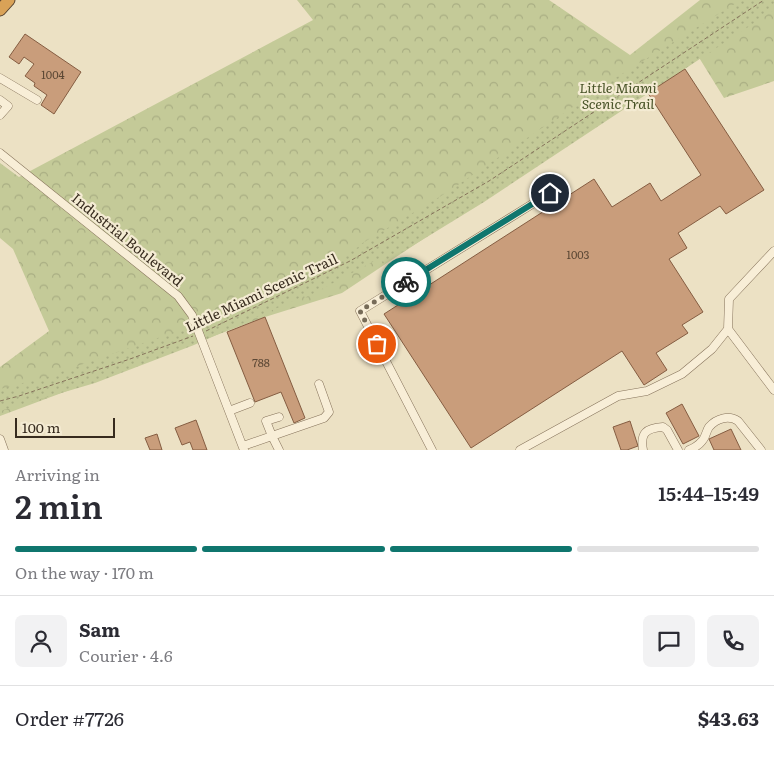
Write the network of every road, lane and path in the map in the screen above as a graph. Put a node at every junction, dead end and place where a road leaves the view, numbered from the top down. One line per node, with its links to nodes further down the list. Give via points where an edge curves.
1 (9, 0): 3 (highway)
2 (764, 0): 12 (path, Little Miami Scenic Trail, via 489,181 350,261)
3 (0, 10)
4 (0, 78): 6 (street)
5 (0, 100): 7 (street, via 8,106)
6 (37, 100)
7 (0, 115)
8 (0, 153): 12 (street, Industrial Boulevard, via 178,296 192,315)
9 (550, 193): 25 (street, via 360,311)
10 (774, 251): 11 (street, via 729,299)
11 (728, 329): 14 (street); 26 (street, via 712,349 682,374 647,391 618,396)
12 (200, 334): 15 (path, Little Miami Scenic Trail); 17 (street, Industrial Boulevard)
13 (319, 384): 19 (street, via 329,412 324,418)
14 (774, 390)
15 (0, 401)
16 (250, 403): 17 (street)
17 (229, 412): 21 (street, Industrial Boulevard)
18 (279, 417): 19 (street, via 266,421)
19 (272, 436): 21 (street); 24 (street)
20 (0, 439): 23 (street)
21 (243, 448)
22 (642, 449): 27 (street, via 645,432 663,427)
23 (4, 450)
24 (279, 450)
25 (432, 450)
26 (520, 450)
27 (678, 450)
28 (689, 450): 29 (street, via 704,440 708,428 718,420 733,417)
29 (761, 450)

